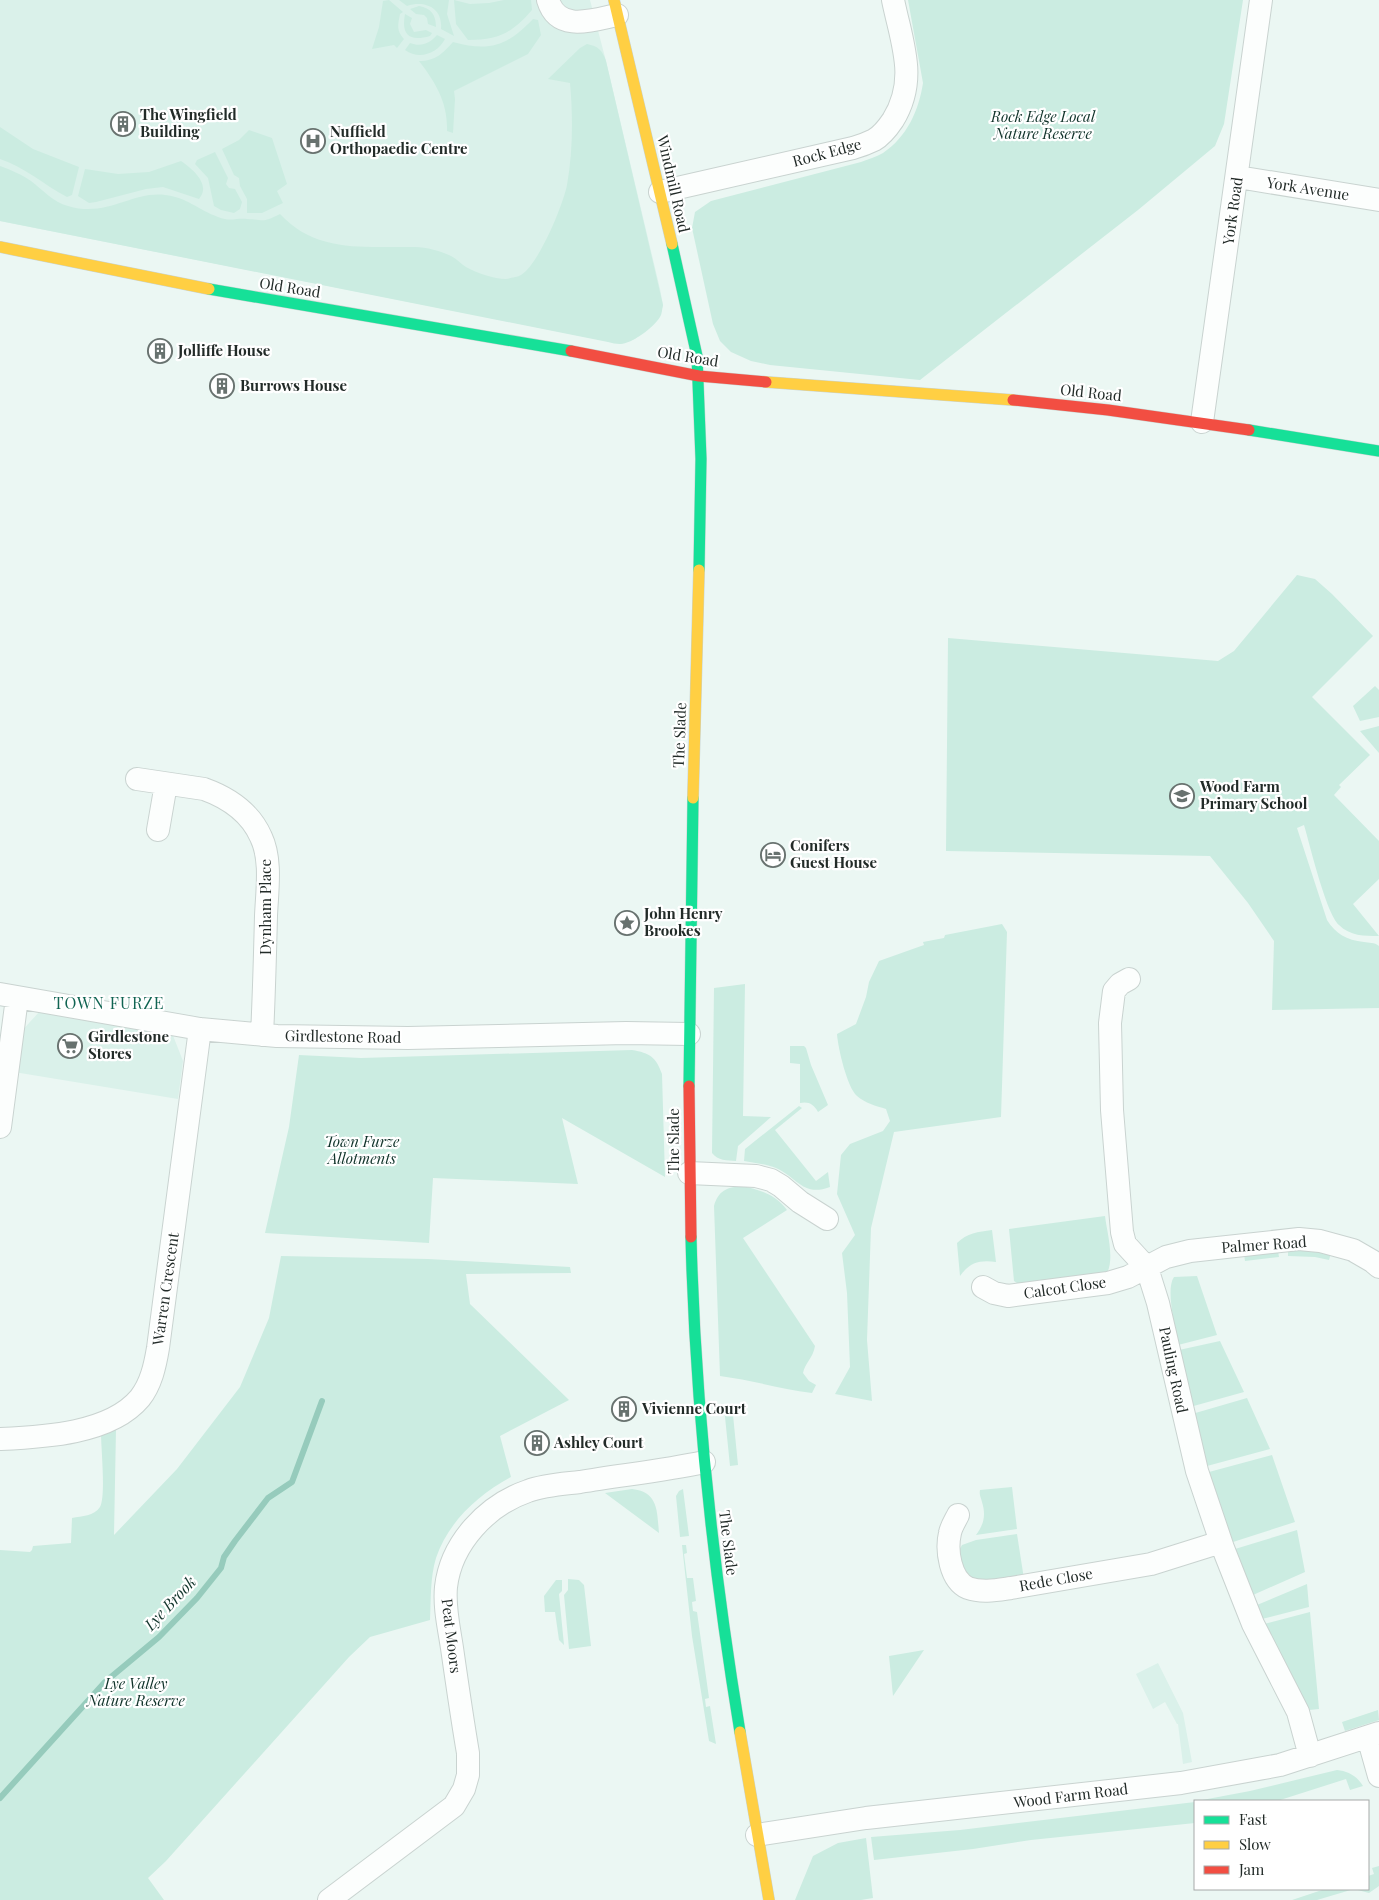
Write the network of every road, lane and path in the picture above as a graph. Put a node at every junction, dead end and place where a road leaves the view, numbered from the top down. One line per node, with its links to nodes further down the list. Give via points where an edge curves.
1 (548, 0): 4 (street, via 567,21 577,23)
2 (893, 0): 6 (street, Rock Edge, via 907,82 902,105 876,139 853,148)
3 (1261, 0): 5 (street, York Road)
4 (616, 8): 6 (main road, Windmill Road)
5 (1238, 177): 7 (street, York Avenue); 10 (street, York Road)
6 (660, 192): 9 (main road, Windmill Road, via 697,356)
7 (1379, 200)
8 (0, 247): 9 (main road, Old Road, via 233,294 524,342)
9 (698, 376): 10 (main road, Old Road, via 1011,400); 18 (main road, The Slade, via 701,460)
10 (1202, 422): 11 (main road, Old Road)
11 (1379, 451)
12 (136, 779): 13 (street, Dynham Place)
13 (166, 784): 14 (street); 19 (street, Dynham Place, via 204,789 240,807 252,821 265,847 268,876)
14 (158, 830)
15 (1129, 979): 24 (street, Pauling Road, via 1114,991 1110,1032 1112,1110 1122,1232 1125,1244)
16 (8, 996): 17 (street, Girdlestone Road); 20 (street)
17 (200, 1028): 19 (street, Girdlestone Road); 26 (street, Warren Crescent, via 153,1374 140,1398 129,1409 100,1425 62,1433)
18 (689, 1034): 19 (street, Girdlestone Road, via 408,1038); 21 (main road, The Slade)
19 (262, 1035)
20 (0, 1127)
21 (689, 1173): 22 (street, via 756,1176 771,1180); 27 (main road, The Slade)
22 (827, 1219)
23 (1379, 1267): 24 (street, Palmer Road, via 1353,1250 1320,1241 1299,1240 1190,1251 1166,1257)
24 (1147, 1268): 25 (street, Calcot Close, via 1108,1283 1046,1292 1008,1296); 29 (street, Pauling Road, via 1197,1471)
25 (983, 1287)
26 (0, 1439)
27 (704, 1462): 33 (main road, The Slade, via 735,1706); 34 (street, Peat Moors, via 530,1490 504,1502 478,1523 456,1556 446,1588 447,1618 468,1753 464,1789 454,1806 435,1822)
28 (958, 1515): 29 (street, Rede Close, via 950,1530 952,1567 960,1582 977,1590 992,1591 1151,1564)
29 (1221, 1542): 31 (street, Pauling Road, via 1253,1624 1298,1712)
30 (1373, 1735): 31 (street, Wood Farm Road); 32 (street)
31 (1310, 1756): 33 (street, Wood Farm Road, via 1248,1772 1181,1783 866,1818)
32 (1379, 1776)
33 (757, 1835): 35 (main road, The Slade)
34 (329, 1900)
35 (769, 1900)

